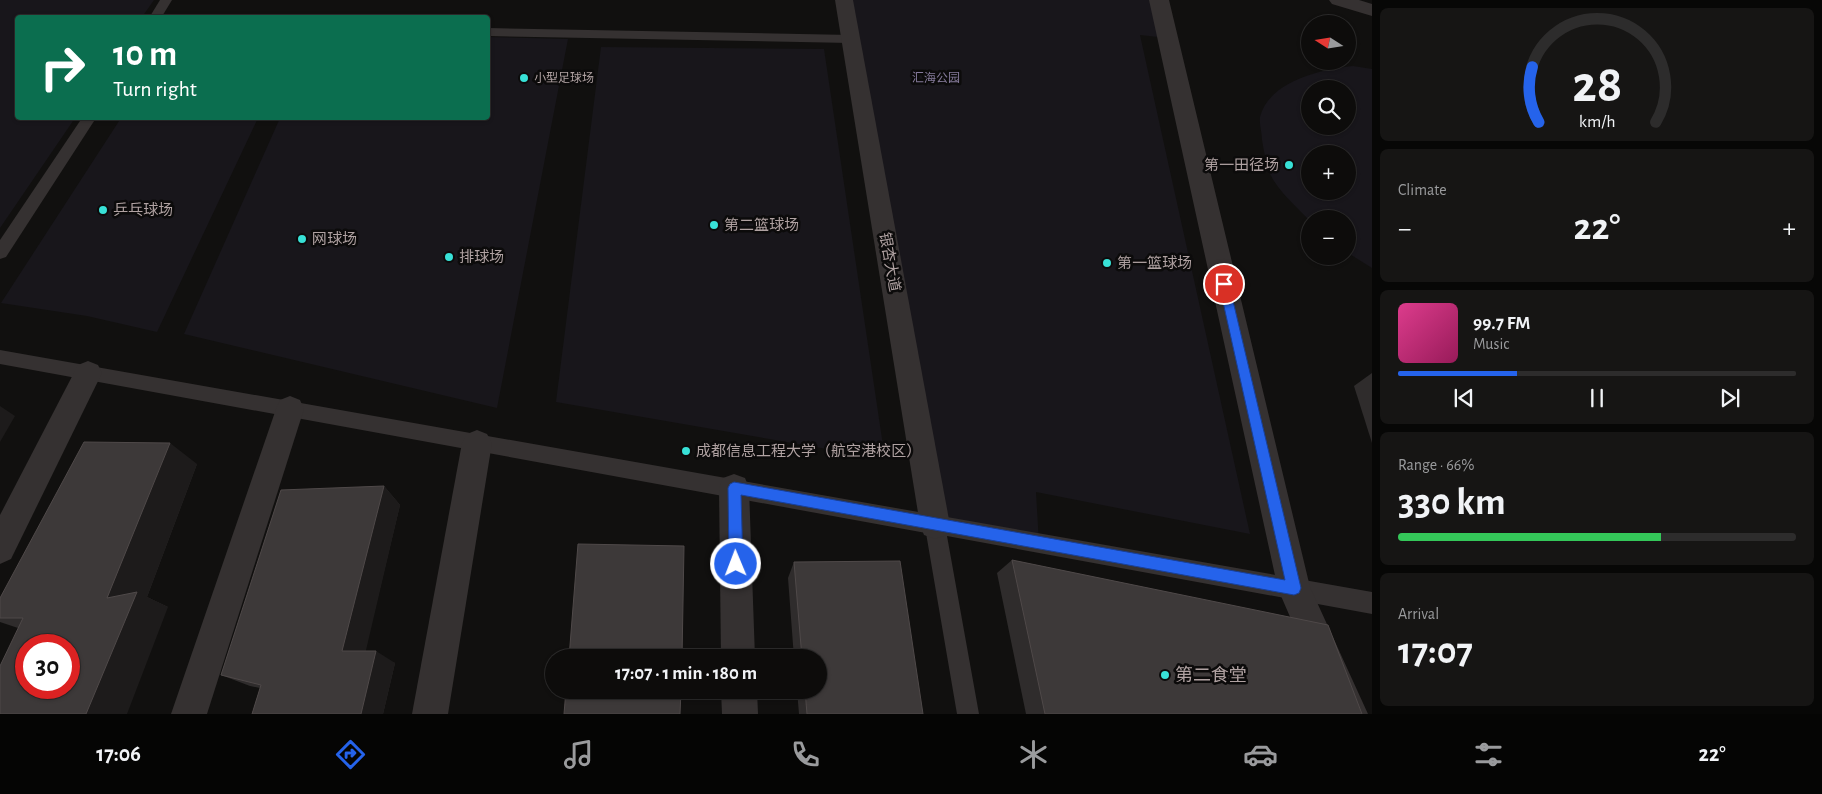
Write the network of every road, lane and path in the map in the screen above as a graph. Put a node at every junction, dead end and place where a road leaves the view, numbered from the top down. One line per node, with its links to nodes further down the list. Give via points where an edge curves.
1 (166, 0): 6 (lane)
2 (844, 0): 10 (street, 银杏大道)
3 (1159, 0): 20 (street)
4 (1339, 0): 5 (street)
5 (1372, 10)
6 (157, 15)
7 (490, 32): 10 (lane)
8 (490, 32): 9 (lane)
9 (577, 34)
10 (850, 39): 18 (street, 银杏大道)
11 (88, 120): 12 (lane)
12 (0, 254)
13 (0, 357): 14 (lane)
14 (88, 373): 15 (lane); 19 (street)
15 (290, 409): 16 (lane); 24 (street)
16 (477, 443): 17 (lane); 25 (street)
17 (734, 488): 18 (lane); 22 (street)
18 (935, 525): 20 (lane); 27 (lane)
19 (0, 548)
20 (1294, 588): 21 (lane); 28 (street)
21 (1372, 602)
22 (738, 649)
23 (739, 699): 26 (street)
24 (189, 714)
25 (430, 714)
26 (740, 714)
27 (968, 714)
28 (1350, 714)

